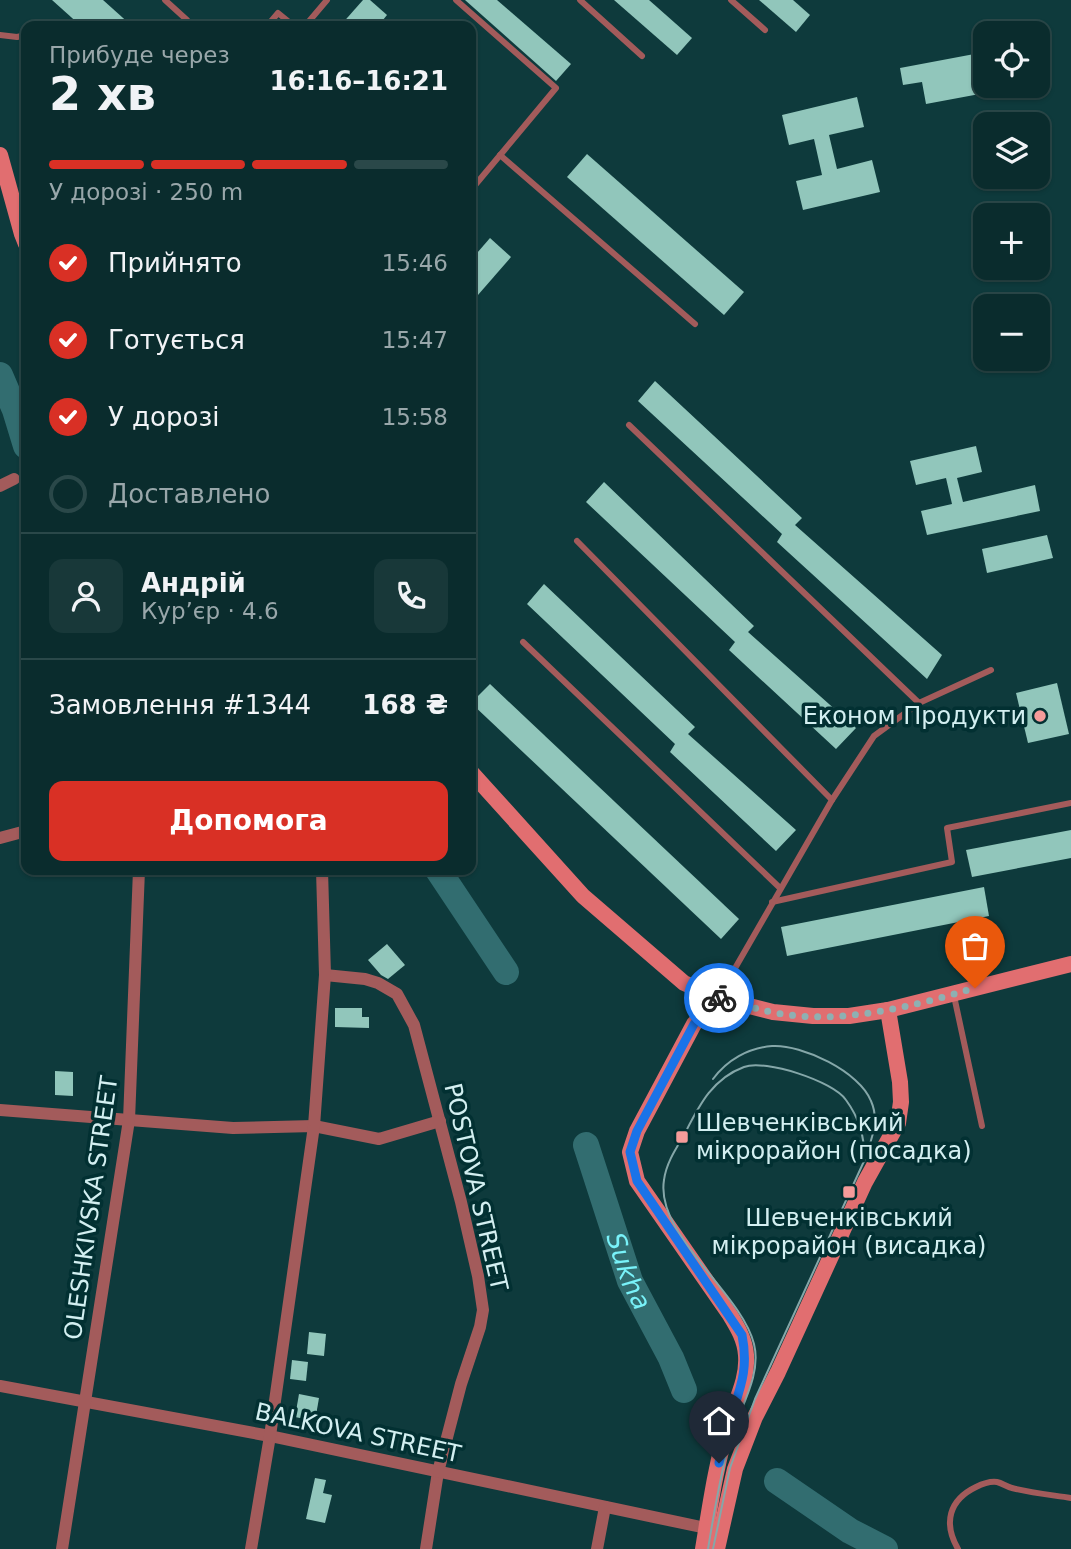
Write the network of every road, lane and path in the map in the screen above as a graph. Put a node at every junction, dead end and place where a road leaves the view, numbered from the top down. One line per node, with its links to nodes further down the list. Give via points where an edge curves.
1 (165, 0): 6 (lane)
2 (327, 0): 9 (lane)
3 (456, 0): 15 (lane, via 556,88)
4 (580, 0): 13 (lane)
5 (732, 0): 10 (lane)
6 (187, 20)
7 (271, 21): 8 (lane, via 278,13)
8 (288, 21)
9 (309, 21)
10 (765, 30)
11 (0, 35): 12 (lane)
12 (21, 36)
13 (642, 56)
14 (0, 155): 17 (street)
15 (500, 155): 16 (lane); 18 (lane)
16 (476, 184)
17 (21, 227)
18 (695, 324)
19 (629, 425): 25 (lane)
20 (14, 479): 21 (street)
21 (0, 486)
22 (577, 541): 27 (lane)
23 (523, 642): 33 (lane)
24 (991, 670): 25 (lane)
25 (919, 703): 27 (lane, via 874,736)
26 (476, 778): 38 (street, via 583,896 684,983)
27 (832, 800): 33 (lane)
28 (1071, 803): 34 (lane, via 947,828 952,862)
29 (21, 832): 30 (street)
30 (0, 838)
31 (139, 875): 41 (street, OLESHKIVSKA STREET)
32 (323, 875): 36 (street)
33 (780, 888): 34 (lane)
34 (772, 902): 38 (lane)
35 (1071, 964): 37 (street)
36 (325, 975): 42 (street, POSTOVA STREET, via 365,979 397,994 414,1025); 43 (street)
37 (954, 994): 39 (street); 44 (lane)
38 (718, 998): 39 (street, via 773,1012 813,1016); 51 (street, via 694,1024 630,1152 637,1181 742,1335 744,1380 724,1442)
39 (888, 1010): 57 (street, via 900,1082 898,1123 865,1182 755,1417 735,1469)
40 (0, 1110): 41 (street)
41 (129, 1119): 43 (street, via 233,1128); 46 (street, OLESHKIVSKA STREET)
42 (440, 1121): 43 (street, via 379,1139); 48 (street, POSTOVA STREET, via 483,1310)
43 (314, 1125): 47 (street)
44 (982, 1126)
45 (0, 1385): 46 (street, BALKOVA STREET)
46 (84, 1400): 47 (street, BALKOVA STREET); 52 (street, OLESHKIVSKA STREET)
47 (270, 1436): 48 (street, BALKOVA STREET); 53 (street)
48 (438, 1472): 50 (street, BALKOVA STREET); 54 (street, POSTOVA STREET)
49 (1071, 1498): 58 (lane, via 996,1482 982,1484 956,1500 951,1512)
50 (605, 1507): 51 (street, BALKOVA STREET); 55 (street)
51 (706, 1528): 56 (street)
52 (62, 1549)
53 (251, 1549)
54 (426, 1549)
55 (597, 1549)
56 (703, 1549)
57 (717, 1549)
58 (958, 1549)

